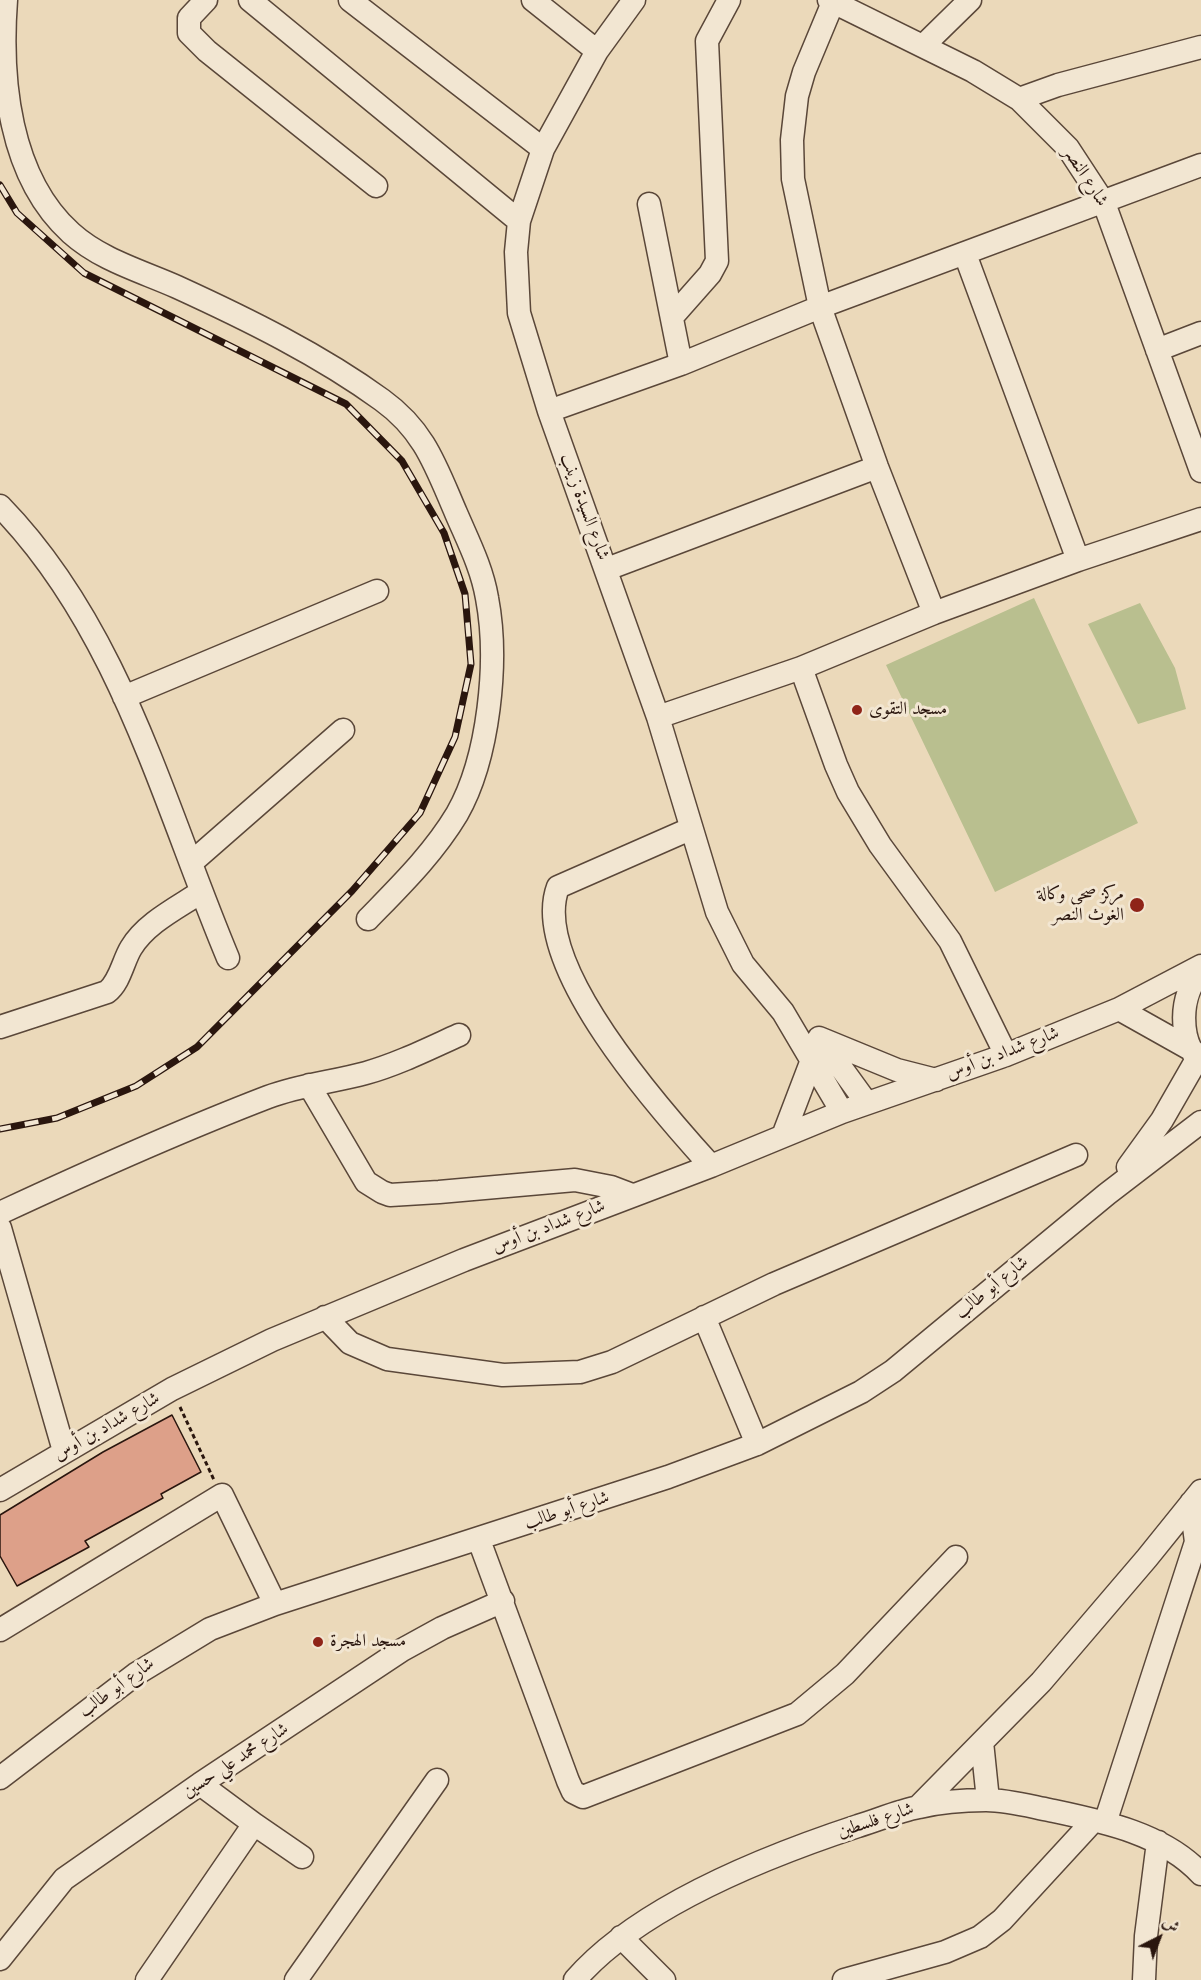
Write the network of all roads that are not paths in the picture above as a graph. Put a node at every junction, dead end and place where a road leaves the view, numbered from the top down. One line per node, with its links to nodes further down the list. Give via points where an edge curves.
1 (6, 0): 42 (street, via 0,42 1,73 11,130 18,157 53,214 72,234 109,258 250,323 393,408 426,444 470,546 487,597 492,652 486,727 477,771 443,835 411,876)
2 (206, 0): 16 (street, via 189,18 189,33)
3 (250, 0): 19 (street)
4 (350, 0): 14 (street)
5 (533, 0): 12 (street)
6 (634, 0): 12 (street, شارع السيدة زينب)
7 (729, 0): 22 (street, via 707,41 717,261)
8 (970, 0): 10 (street)
9 (832, 1): 10 (street, شارع النصر); 21 (street, via 797,96 792,140 793,178)
10 (924, 45): 13 (street, شارع النصر)
11 (1201, 47): 13 (street)
12 (597, 51): 14 (street, شارع السيدة زينب)
13 (1019, 99): 17 (street, شارع النصر, via 1068,148)
14 (543, 149): 19 (street, شارع السيدة زينب)
15 (1201, 165): 17 (street)
16 (376, 186)
17 (1104, 203): 20 (street); 24 (street, شارع النصر)
18 (650, 204): 22 (street)
19 (519, 221): 26 (street, شارع السيدة زينب, via 519,313)
20 (965, 254): 21 (street); 31 (street)
21 (819, 307): 25 (street); 27 (street)
22 (672, 317): 25 (street)
23 (1201, 333): 24 (street)
24 (1157, 350): 28 (street, شارع النصر)
25 (681, 364): 26 (street)
26 (549, 411): 32 (street, شارع السيدة زينب)
27 (877, 467): 32 (street); 34 (street)
28 (1201, 471)
29 (0, 506): 36 (street, via 25,533 79,610)
30 (1201, 519): 31 (street)
31 (1078, 560): 34 (street)
32 (607, 569): 37 (street, شارع السيدة زينب)
33 (377, 591): 36 (street)
34 (934, 614): 35 (street)
35 (801, 668): 37 (street); 51 (street, via 848,792 880,845 950,941)
36 (124, 697): 40 (street)
37 (657, 717): 39 (street, شارع السيدة زينب)
38 (343, 730): 40 (street)
39 (690, 829): 47 (street, شارع السيدة زينب, via 717,912 735,950); 61 (street, via 558,887 553,914 558,942 601,1030 664,1114)
40 (191, 863): 41 (street)
41 (201, 892): 43 (street); 48 (street, via 138,938 114,986 107,992)
42 (368, 919)
43 (228, 958)
44 (1201, 966): 46 (street, شارع شداد بن أوس)
45 (1201, 972): 52 (street, via 1186,1000 1184,1026)
46 (1119, 1009): 51 (street, شارع شداد بن أوس); 52 (street)
47 (783, 1012): 50 (street, شارع السيدة زينب); 53 (street, شارع السيدة زينب)
48 (0, 1027)
49 (459, 1035): 55 (street, via 399,1062)
50 (819, 1038): 54 (street, via 897,1070); 56 (street, شارع السيدة زينب)
51 (1006, 1055): 54 (street, شارع شداد بن أوس)
52 (1197, 1057): 62 (street, شارع أبو طالب, via 1150,1139)
53 (812, 1060): 57 (street, شارع السيدة زينب); 59 (street)
54 (936, 1080): 56 (street, شارع شداد بن أوس)
55 (309, 1085): 63 (street, via 366,1182 390,1195 575,1180); 64 (street, via 270,1096 114,1160)
56 (866, 1102): 57 (street, شارع شداد بن أوس)
57 (842, 1112): 59 (street, شارع شداد بن أوس)
58 (1201, 1122): 62 (street, شارع أبو طالب)
59 (783, 1136): 61 (street, شارع شداد بن أوس)
60 (1076, 1155): 67 (street)
61 (711, 1166): 63 (street, شارع شداد بن أوس)
62 (1107, 1194): 68 (street, شارع أبو طالب, via 879,1381)
63 (632, 1195): 66 (street, شارع شداد بن أوس)
64 (0, 1213)
65 (0, 1228): 69 (street)
66 (325, 1317): 67 (street, via 350,1343 387,1359 469,1372 542,1375 597,1368); 69 (street, شارع شداد بن أوس, via 172,1389)
67 (704, 1317): 68 (street)
68 (757, 1444): 72 (street, شارع أبو طالب, via 668,1478)
69 (64, 1451): 70 (street, شارع شداد بن أوس)
70 (0, 1490)
71 (1196, 1497): 77 (street, via 1041,1682); 83 (street, via 1196,1542)
72 (478, 1540): 74 (street); 75 (street, شارع أبو طالب)
73 (956, 1557): 74 (street, via 845,1674 797,1714 583,1797 573,1792 568,1781)
74 (503, 1601): 80 (street, شارع محمد علي حسين, via 402,1650)
75 (275, 1604): 76 (street, via 222,1495); 78 (street, شارع أبو طالب, via 210,1629 164,1654)
76 (0, 1630)
77 (982, 1742): 81 (street); 82 (street)
78 (0, 1778)
79 (437, 1780): 92 (street)
80 (200, 1784): 84 (street); 89 (street, شارع محمد علي حسين, via 64,1879)
81 (988, 1800): 82 (street, شارع فلسطين); 83 (street, شارع فلسطين)
82 (919, 1806): 88 (street, شارع فلسطين, via 782,1854 690,1895)
83 (1100, 1822): 85 (street, شارع فلسطين); 95 (street, via 980,1937 945,1952)
84 (254, 1824): 86 (street); 91 (street)
85 (1158, 1842): 87 (street, شارع فلسطين); 90 (street)
86 (302, 1857)
87 (1201, 1874)
88 (621, 1937): 93 (street, شارع فلسطين); 94 (street)
89 (0, 1959)
90 (1140, 1977)
91 (147, 1980)
92 (296, 1980)
93 (575, 1980)
94 (664, 1980)
95 (844, 1980)

